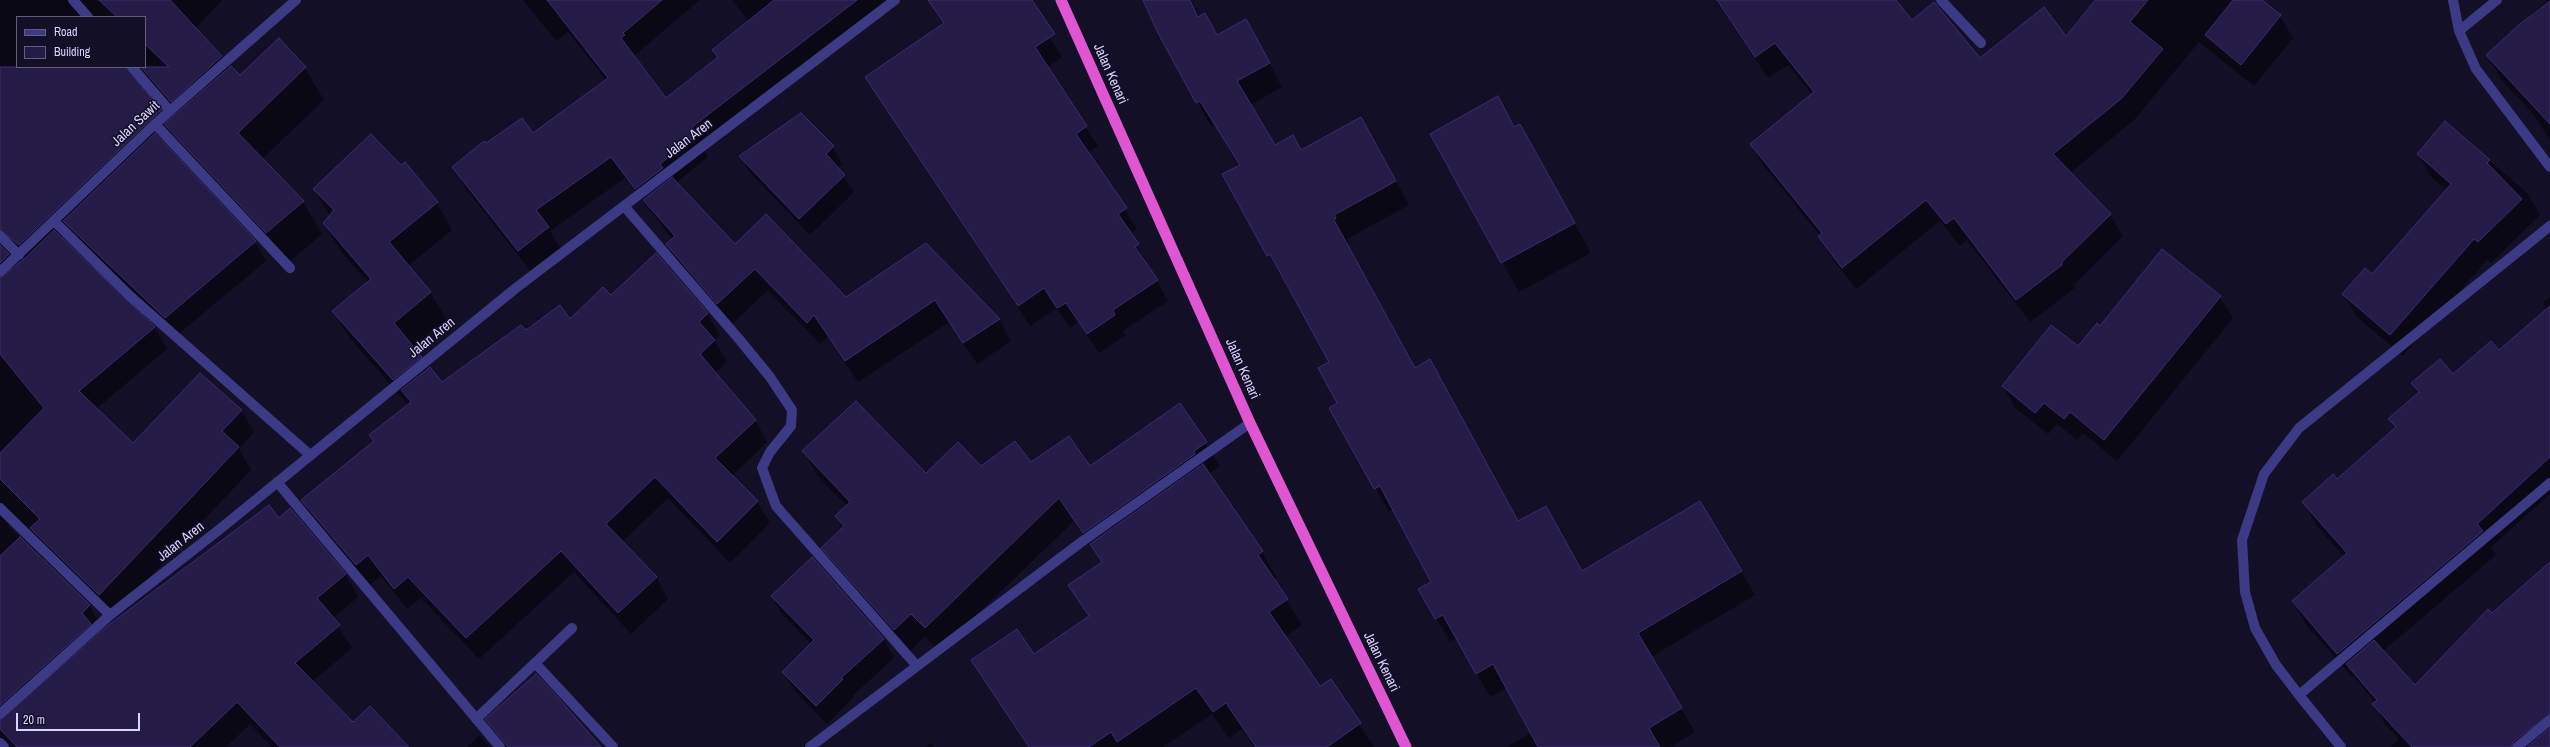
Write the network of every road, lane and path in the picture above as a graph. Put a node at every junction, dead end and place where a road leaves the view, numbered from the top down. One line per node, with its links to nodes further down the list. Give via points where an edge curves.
1 (73, 0): 8 (street)
2 (296, 0): 12 (street, Jalan Sawit)
3 (895, 0): 15 (street, Jalan Aren)
4 (1061, 0): 22 (highway, Jalan Kenari)
5 (1941, 0): 10 (street)
6 (2453, 0): 9 (street)
7 (2497, 0): 9 (street)
8 (87, 16)
9 (2459, 31): 14 (street, via 2476,69)
10 (1981, 43)
11 (133, 68): 12 (street)
12 (170, 111): 13 (street, Jalan Sawit)
13 (155, 124): 16 (street, Jalan Sawit); 20 (street)
14 (2550, 167)
15 (624, 206): 23 (street, Jalan Aren, via 516,288); 30 (street, via 770,377 792,410 792,426 770,452 762,468 776,506)
16 (55, 222): 19 (street, Jalan Sawit); 23 (street, via 130,296)
17 (2550, 226): 31 (street, via 2299,428 2264,474 2242,540 2245,592 2255,628 2276,665)
18 (0, 236): 19 (street)
19 (19, 255): 21 (street, Jalan Sawit)
20 (290, 268)
21 (0, 272)
22 (1250, 423): 30 (street, via 1080,543); 40 (highway, Jalan Kenari)
23 (310, 455): 24 (street, Jalan Aren)
24 (277, 482): 27 (street, Jalan Aren); 33 (street)
25 (2550, 483): 31 (street)
26 (0, 508): 27 (street)
27 (110, 615): 32 (street, Jalan Aren)
28 (572, 628): 29 (street)
29 (535, 663): 33 (street); 38 (street)
30 (917, 666): 39 (street)
31 (2299, 695): 41 (street)
32 (0, 714)
33 (476, 719): 37 (street)
34 (2550, 720): 42 (street)
35 (0, 743): 36 (street)
36 (4, 747)
37 (500, 747)
38 (613, 747)
39 (810, 747)
40 (1406, 747)
41 (2341, 747)
42 (2517, 747)

